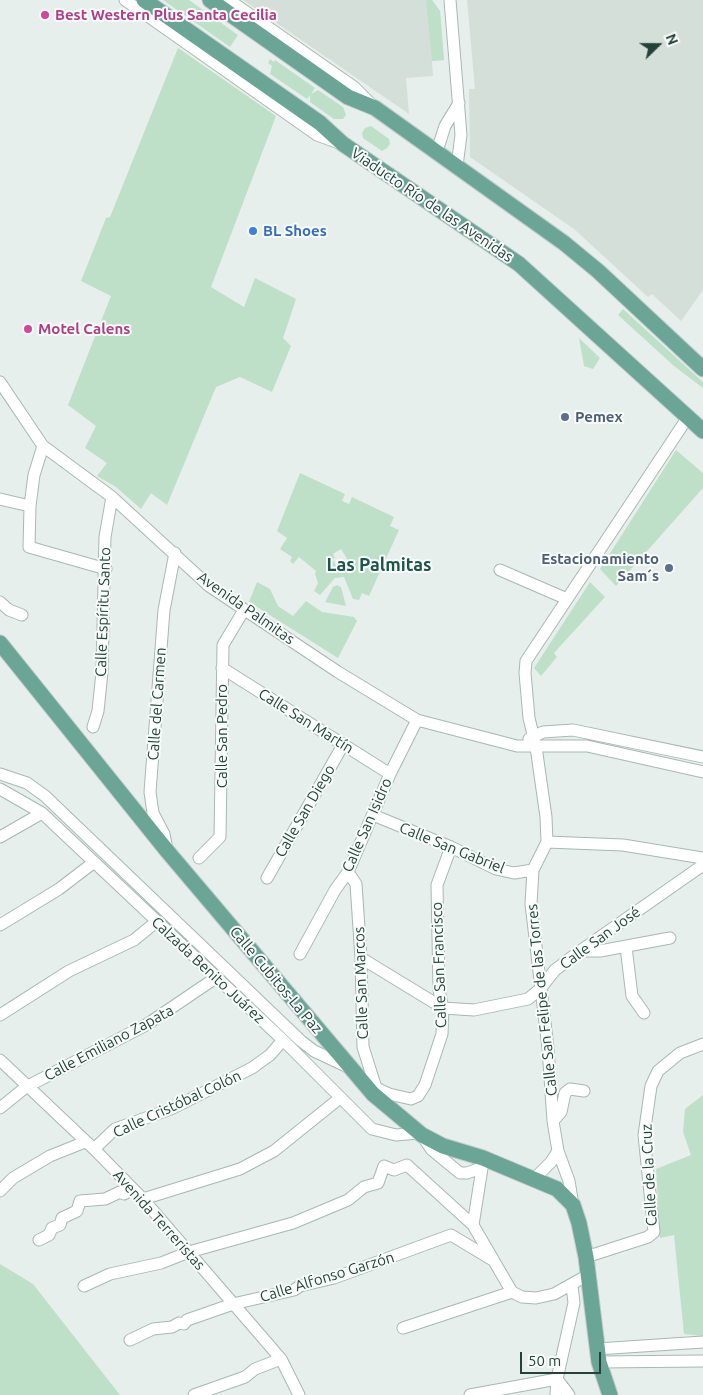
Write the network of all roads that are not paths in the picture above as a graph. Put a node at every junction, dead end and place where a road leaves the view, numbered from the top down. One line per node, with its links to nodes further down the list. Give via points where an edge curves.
1 (125, 0): 8 (street, via 317,135)
2 (144, 0): 8 (main road, Viaducto Río de las Avenidas, via 320,123)
3 (210, 0): 7 (main road, via 348,97)
4 (228, 0): 7 (street, via 354,87)
5 (450, 0): 6 (street)
6 (458, 103): 9 (street, via 445,126); 10 (street, via 461,135)
7 (375, 108): 9 (main road)
8 (343, 144): 13 (main road, Viaducto Río de las Avenidas, via 519,264)
9 (437, 151): 10 (main road)
10 (457, 166): 11 (main road, via 571,248)
11 (703, 369)
12 (0, 382): 15 (street, Avenida Palmitas)
13 (688, 417): 14 (main road, Viaducto Río de las Avenidas); 22 (street)
14 (703, 431)
15 (42, 446): 16 (street, Avenida Palmitas); 18 (street)
16 (112, 497): 19 (street, Avenida Palmitas); 20 (street, Calle Espíritu Santo, via 105,537)
17 (0, 499): 18 (street)
18 (30, 506): 20 (street, via 29,547)
19 (175, 553): 24 (street, Avenida Palmitas, via 209,586); 42 (street, Calle del Carmen, via 164,610 150,792 153,813 164,834)
20 (106, 569): 29 (street, Calle Espíritu Santo, via 102,672)
21 (500, 570): 22 (street)
22 (567, 599): 30 (street, Calle San Felipe de las Torres, via 526,662 529,718)
23 (0, 602): 25 (street)
24 (244, 610): 27 (street, Calle San Pedro, via 224,645); 28 (street, Avenida Palmitas)
25 (22, 615)
26 (0, 644): 42 (main road, Calle Cubitos-La Paz)
27 (222, 668): 31 (street, Calle San Martín); 43 (street, Calle San Pedro, via 220,837)
28 (417, 720): 30 (street, Avenida Palmitas, via 517,746); 35 (street, Calle San Isidro)
29 (93, 727)
30 (535, 742): 32 (street, Avenida Palmitas, via 543,732 573,730); 33 (street, Avenida Palmitas, via 587,746); 40 (street, Calle San Felipe de las Torres)
31 (343, 744): 35 (street, Calle San Martín); 49 (street, Calle San Diego)
32 (703, 757)
33 (703, 772)
34 (0, 774): 65 (street, via 27,783 45,796 301,1041)
35 (390, 774): 38 (street, Calle San Isidro)
36 (0, 789): 37 (street, Calzada Benito Juárez)
37 (42, 813): 39 (street); 45 (street, Calzada Benito Juárez)
38 (372, 815): 41 (street, Calle San Gabriel); 48 (street, Calle San Isidro)
39 (0, 837)
40 (547, 842): 44 (street, via 623,845); 47 (street, Calle San Felipe de las Torres)
41 (451, 847): 47 (street, Calle San Gabriel, via 496,869 514,873); 59 (street, Calle San Francisco, via 437,885 439,990)
42 (168, 852): 65 (main road, Calle Cubitos-La Paz)
43 (199, 858)
44 (703, 858)
45 (93, 863): 50 (street, Calzada Benito Juárez); 51 (street, via 59,889)
46 (703, 865): 54 (street, Calle San José)
47 (533, 870): 58 (street, Calle San Felipe de las Torres, via 531,904)
48 (348, 872): 55 (street, Calle San Isidro); 56 (street, Calle San Marcos, via 356,884)
49 (268, 878)
50 (156, 922): 57 (street, Calzada Benito Juárez); 61 (street, via 134,940 69,972)
51 (0, 925)
52 (670, 938): 53 (street)
53 (626, 947): 54 (street); 60 (street, via 632,996)
54 (580, 951): 58 (street, Calle San José, via 555,970)
55 (300, 954)
56 (362, 958): 59 (street, Calle San José); 67 (street, Calle San Marcos, via 363,1047)
57 (217, 977): 62 (street, Calzada Benito Juárez); 66 (street, Calle Emiliano Zapata, via 146,1025)
58 (540, 989): 59 (street, Calle San José, via 528,999 508,1004 474,1010); 71 (street, Calle San Felipe de las Torres)
59 (443, 1008): 67 (street, Calle San Francisco, via 442,1034 425,1085 418,1096 411,1099)
60 (644, 1013)
61 (0, 1015)
62 (283, 1040): 69 (street, Calzada Benito Juárez); 74 (street, Calle Cristóbal Colón, via 252,1068 171,1109 115,1129)
63 (703, 1044): 85 (street, Calle de la Cruz, via 680,1053 658,1071 652,1086 644,1135 654,1232 648,1237)
64 (0, 1060): 66 (street, Avenida Terreristas)
65 (350, 1068): 67 (main road, Calle Cubitos-La Paz)
66 (26, 1087): 70 (street, Calle Emiliano Zapata); 73 (street, Avenida Terreristas)
67 (374, 1091): 72 (main road, Calle Cubitos-La Paz)
68 (584, 1091): 71 (street, via 570,1089 565,1093 561,1112)
69 (340, 1098): 72 (street, Calzada Benito Juárez, via 372,1129 396,1135); 80 (street, via 274,1151 240,1169)
70 (0, 1108)
71 (553, 1121): 75 (street, Calle San Felipe de las Torres)
72 (421, 1134): 76 (main road, Calle Cubitos-La Paz); 76 (street, via 432,1150 460,1173)
73 (85, 1142): 74 (street, Avenida Terreristas); 79 (street, via 50,1156 13,1178)
74 (94, 1149): 78 (street, Avenida Terreristas)
75 (558, 1151): 77 (street); 81 (street, Calle San Felipe de las Torres)
76 (482, 1163): 77 (main road, Calle Cubitos-La Paz); 82 (street)
77 (534, 1179): 81 (main road, Calle Cubitos-La Paz, via 557,1188)
78 (133, 1189): 80 (street, Avenida Terreristas); 83 (street, via 105,1199 80,1201 77,1211 62,1218 49,1235)
79 (0, 1190)
80 (143, 1199): 84 (street, Avenida Terreristas)
81 (573, 1205): 85 (main road)
82 (473, 1225): 84 (street, via 407,1165 394,1170 384,1166 378,1183 364,1187 348,1200 324,1211); 86 (street)
83 (39, 1240)
84 (189, 1252): 88 (street, via 161,1263 110,1274); 91 (street, Avenida Terreristas)
85 (586, 1257): 87 (main road)
86 (493, 1260): 90 (street); 91 (street, Calle Alfonso Garzón, via 451,1235 334,1278)
87 (588, 1275): 89 (street); 95 (main road)
88 (84, 1286)
89 (572, 1286): 90 (street, via 536,1298); 98 (street, via 574,1303)
90 (512, 1292): 92 (street)
91 (233, 1304): 93 (street, Calle Alfonso Garzón, via 184,1324 153,1329); 96 (street, Avenida Terreristas)
92 (403, 1328)
93 (130, 1340)
94 (703, 1342): 95 (street)
95 (598, 1355): 97 (street); 104 (main road)
96 (281, 1359): 99 (street, via 255,1368 245,1377); 100 (street, Avenida Terreristas)
97 (703, 1361)
98 (557, 1379): 101 (street); 102 (street); 103 (street)
99 (194, 1395)
100 (299, 1395)
101 (470, 1395)
102 (556, 1395)
103 (569, 1395)
104 (610, 1395)

